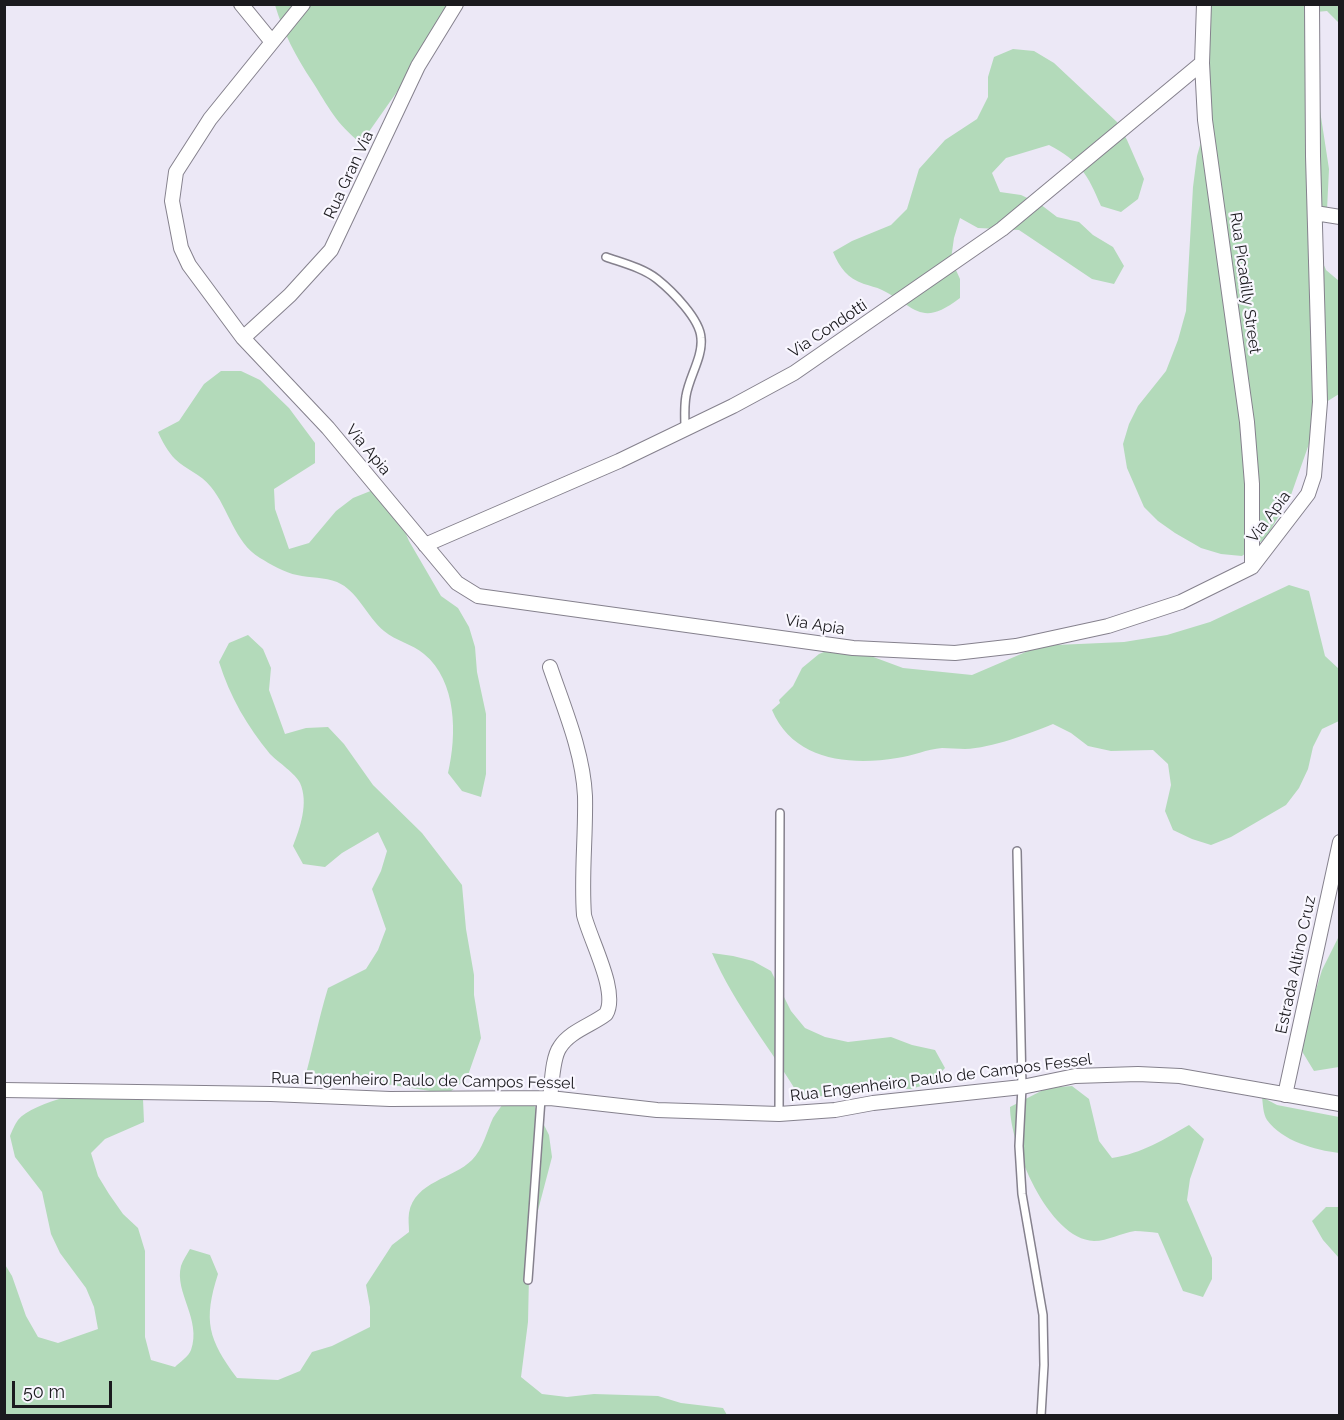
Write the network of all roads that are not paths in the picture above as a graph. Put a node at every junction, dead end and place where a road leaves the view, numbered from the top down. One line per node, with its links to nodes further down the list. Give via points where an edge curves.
1 (241, 4): 6 (street)
2 (303, 4): 6 (street, Via Apia)
3 (456, 4): 11 (street, Rua Gran Via, via 417,66 331,250)
4 (1203, 4): 7 (street, Rua Picadilly Street)
5 (1312, 4): 8 (street, Via Apia)
6 (272, 42): 11 (street, Via Apia, via 189,150 176,172 172,201 181,248 189,266)
7 (1202, 63): 12 (street, Via Condotti, via 992,236 794,373); 14 (street, Rua Picadilly Street, via 1205,120 1246,422 1252,484)
8 (1315, 213): 9 (street); 14 (street, Via Apia, via 1320,402 1314,476 1308,494)
9 (1340, 217)
10 (606, 257): 12 (lane, via 657,279 698,325 702,337 686,396)
11 (243, 338): 13 (street, Via Apia, via 328,428)
12 (684, 429): 13 (street, Via Condotti)
13 (425, 545): 14 (street, Via Apia, via 457,583 478,596 853,648 955,653 1016,646 1108,626 1181,602)
14 (1252, 567)
15 (550, 667): 22 (street, via 581,766 585,794 584,915 611,998 606,1014 560,1046)
16 (780, 813): 24 (lane)
17 (1340, 842): 21 (street, Estrada Altino Cruz)
18 (1017, 851): 19 (lane)
19 (1022, 1087): 21 (street, Rua Engenheiro Paulo de Campos Fessel, via 1075,1076 1138,1074 1180,1076); 24 (street, Rua Engenheiro Paulo de Campos Fessel); 26 (lane, via 1022,1194 1043,1315)
20 (4, 1090): 22 (street, Rua Engenheiro Paulo de Campos Fessel, via 390,1099)
21 (1285, 1095): 23 (street, Rua Engenheiro Paulo de Campos Fessel)
22 (545, 1098): 24 (street, Rua Engenheiro Paulo de Campos Fessel, via 657,1110); 25 (lane)
23 (1340, 1104)
24 (779, 1114)
25 (528, 1280)
26 (1041, 1416)

